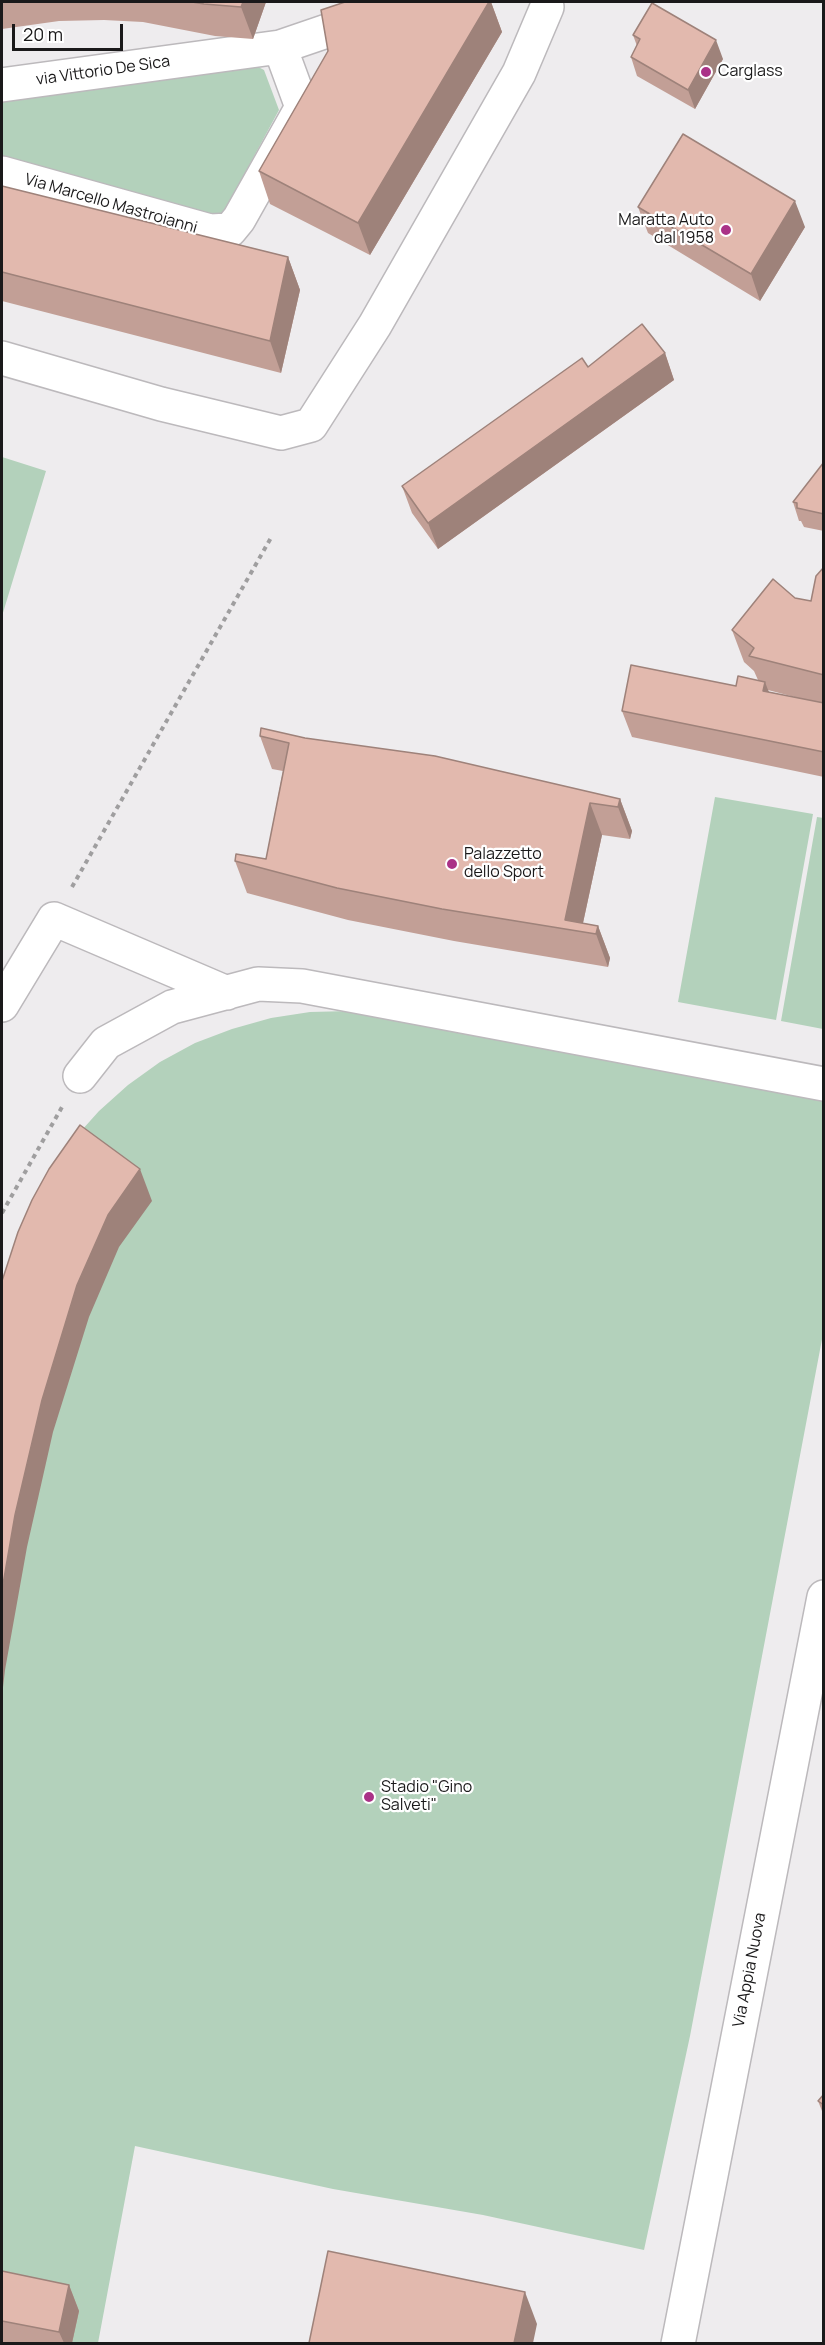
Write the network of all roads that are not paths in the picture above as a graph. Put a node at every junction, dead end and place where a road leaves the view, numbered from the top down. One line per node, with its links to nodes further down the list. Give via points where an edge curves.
1 (412, 2): 3 (street, via Vittorio De Sica)
2 (544, 3): 6 (street, via 508,93 375,325 311,426 280,433)
3 (280, 47): 4 (street, via Vittorio De Sica); 5 (street, Via Marcello Mastroianni, via 302,107 230,230 210,231)
4 (2, 85)
5 (2, 173)
6 (2, 358)
7 (227, 993): 8 (street, via 54,919); 9 (street, via 172,1007 106,1043); 10 (street, via 258,984 302,986)
8 (2, 1005)
9 (80, 1076)
10 (824, 1084)
11 (824, 1597): 12 (street, Via Appia Nuova)
12 (678, 2343)

